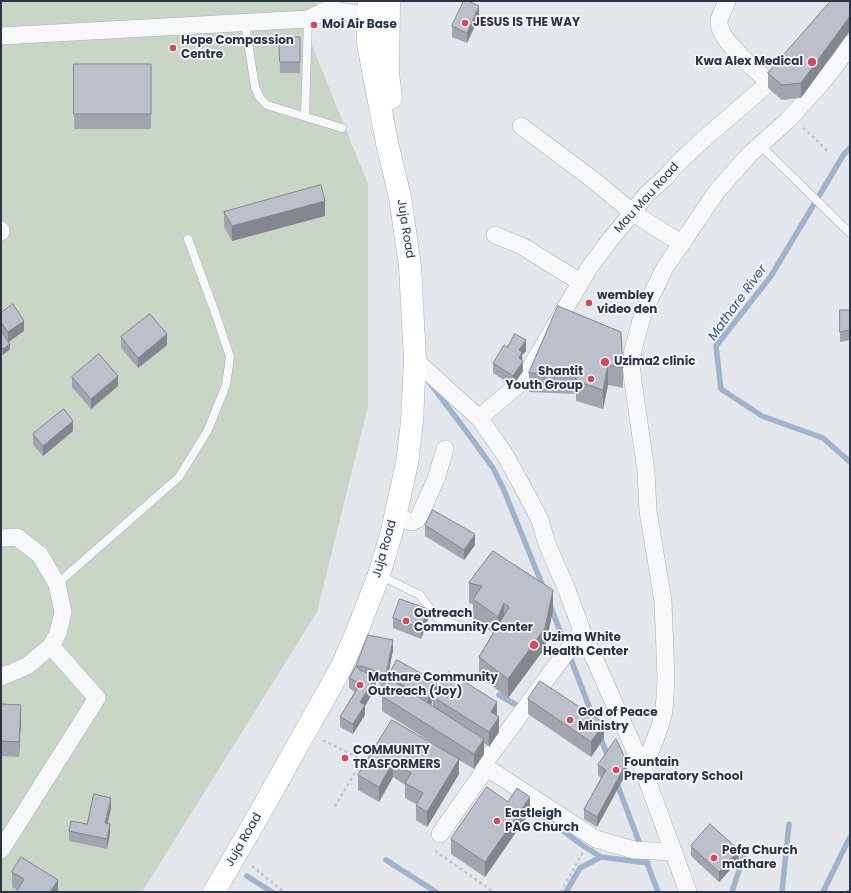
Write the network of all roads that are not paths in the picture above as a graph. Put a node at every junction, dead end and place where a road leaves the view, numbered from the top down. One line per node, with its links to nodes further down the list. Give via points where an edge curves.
1 (389, 1): 14 (main road, via 388,74 397,155)
2 (727, 1): 9 (street, via 719,22 721,32 726,41)
3 (369, 8): 4 (street, via 329,9); 14 (main road, Juja Road, via 368,43)
4 (308, 19): 5 (street); 10 (lane)
5 (245, 23): 6 (street); 10 (lane, via 255,86 260,98 268,105)
6 (1, 36)
7 (850, 44): 13 (street, via 820,85 787,121)
8 (795, 59): 9 (street, Mau Mau Road)
9 (770, 83): 15 (street, Mau Mau Road, via 682,159 647,194)
10 (305, 116): 12 (lane)
11 (521, 126): 15 (street)
12 (342, 128)
13 (760, 145): 16 (lane); 19 (street, via 717,191)
14 (394, 170): 21 (main road, Juja Road, via 410,266)
15 (633, 213): 19 (street); 20 (street, Mau Mau Road)
16 (850, 233)
17 (495, 235): 20 (street, via 522,246)
18 (188, 239): 27 (lane, via 230,357 226,385 208,430 179,477)
19 (682, 244): 32 (street, via 664,269 643,313 631,364 645,464 648,511 663,601 666,679 664,711 660,726)
20 (580, 282): 22 (street, Mau Mau Road, via 526,375)
21 (415, 360): 22 (street); 24 (main road, Juja Road, via 408,463)
22 (479, 418): 29 (street, via 504,453 540,520)
23 (446, 449): 24 (street, via 436,480 418,519 412,522)
24 (395, 517): 26 (main road, Juja Road)
25 (1, 538): 27 (street, via 17,537 40,555)
26 (378, 574): 28 (lane, via 420,595 437,618); 37 (main road, Juja Road, via 341,668)
27 (57, 584): 30 (street, via 63,612 58,633)
28 (468, 629)
29 (582, 631): 32 (street); 33 (street, via 483,764)
30 (51, 646): 31 (street, via 27,666); 35 (street, via 97,698)
31 (1, 677)
32 (642, 766): 36 (street)
33 (487, 767): 34 (street); 36 (street, via 603,842 634,850)
34 (440, 834)
35 (1, 850)
36 (674, 852): 38 (street)
37 (214, 892)
38 (688, 892)

